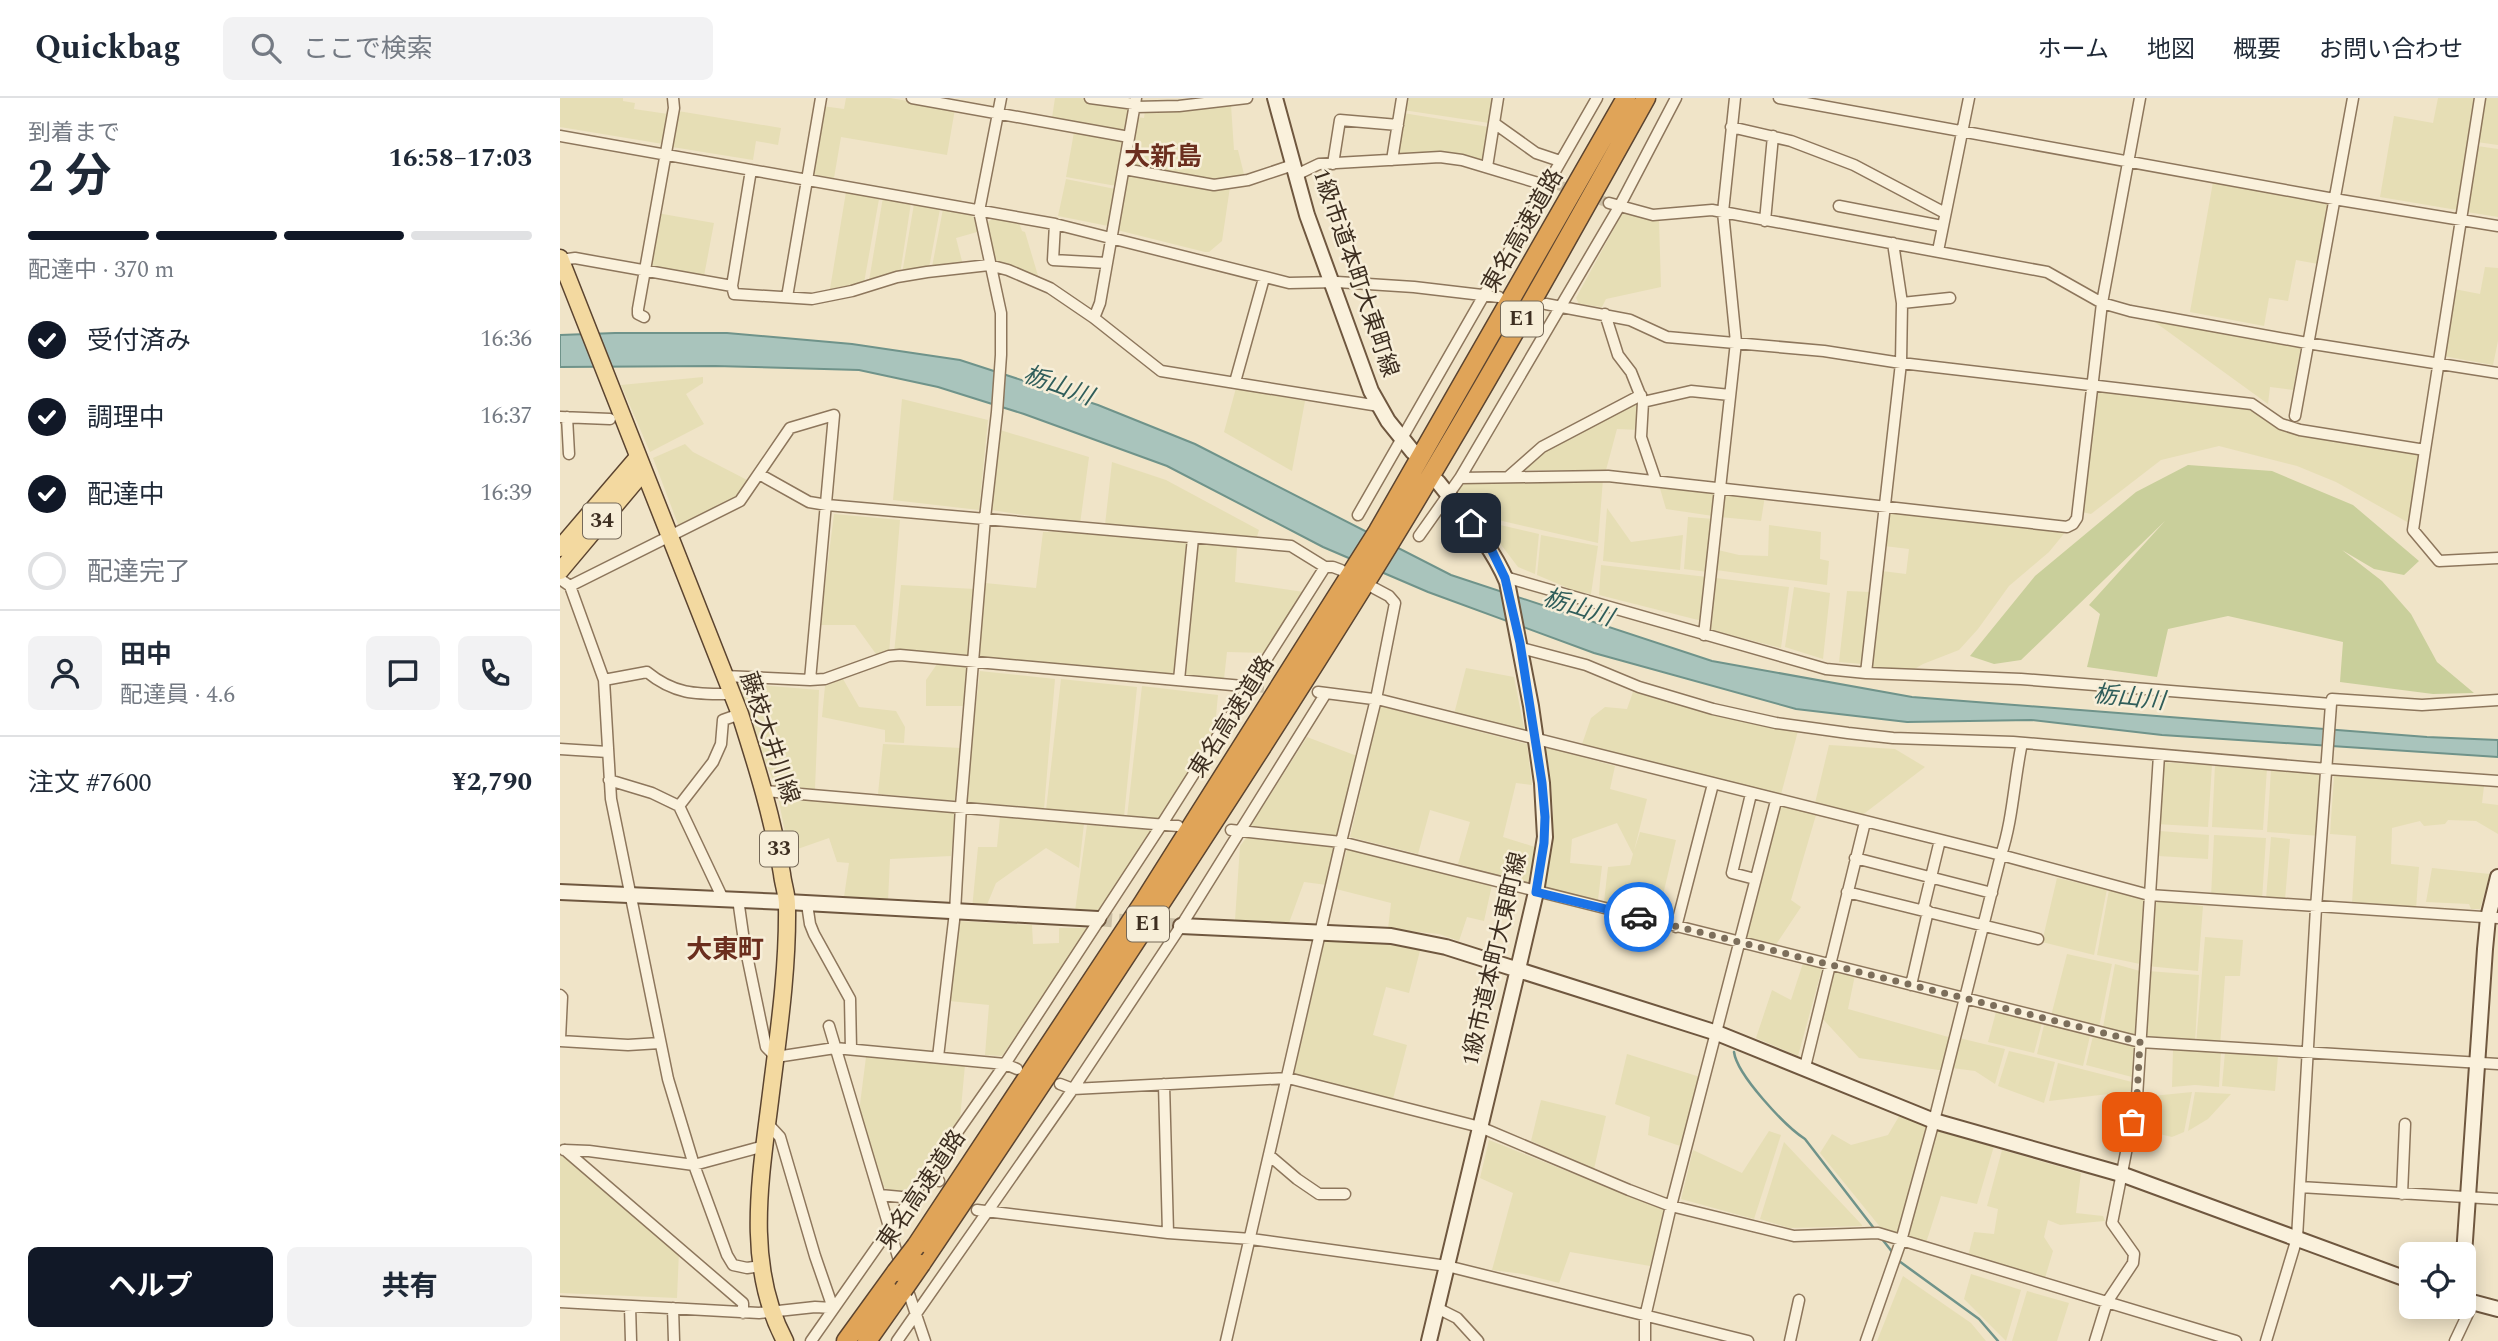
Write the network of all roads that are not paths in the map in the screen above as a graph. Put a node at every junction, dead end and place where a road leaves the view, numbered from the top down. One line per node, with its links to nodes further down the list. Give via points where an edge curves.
1 (673, 98): 30 (street)
2 (821, 98): 39 (street)
3 (912, 98): 22 (street)
4 (1000, 98): 22 (street)
5 (1090, 98): 20 (street)
6 (1247, 98): 20 (street, via 1179,107)
7 (1275, 98): 38 (street, 1級市道本町大東町線)
8 (1402, 98): 24 (street)
9 (1498, 98): 23 (street)
10 (1597, 98): 33 (street)
11 (1626, 98): 102 (highway, 東名高速道路 / E1)
12 (1646, 98): 102 (highway, 東名高速道路 / E1, via 1557,258)
13 (1676, 98): 42 (street)
14 (1735, 98): 25 (street)
15 (1779, 98): 21 (street)
16 (1969, 98): 26 (street)
17 (2140, 98): 32 (street)
18 (2353, 98): 41 (street)
19 (2480, 98): 48 (street)
20 (1135, 103): 29 (street)
21 (1837, 103): 26 (street)
22 (998, 114): 29 (street); 44 (street)
23 (1494, 123): 33 (street, via 1536,153); 35 (street)
24 (1398, 125): 31 (street); 34 (street, via 1340,120)
25 (1731, 127): 28 (street); 45 (street)
26 (1964, 131): 32 (street); 46 (street)
27 (560, 136): 30 (street)
28 (1773, 136): 46 (street, via 1854,165); 47 (street)
29 (1129, 137): 36 (street)
30 (665, 156): 37 (street); 58 (street)
31 (1392, 160): 34 (street); 35 (street, via 1440,157)
32 (2130, 160): 41 (street); 67 (street)
33 (1560, 161): 40 (street)
34 (1333, 164): 38 (street)
35 (1487, 167): 40 (street)
36 (1124, 169): 38 (street, via 1214,184); 52 (street)
37 (751, 170): 39 (street); 61 (street)
38 (1295, 170): 60 (street, 1級市道本町大東町線)
39 (806, 179): 44 (street); 63 (street)
40 (1550, 184): 62 (street)
41 (2334, 199): 48 (street); 74 (street)
42 (1614, 205): 45 (street, via 1653,215); 69 (street)
43 (1839, 206): 50 (street)
44 (979, 211): 49 (street); 57 (street)
45 (1723, 212): 47 (street); 73 (street)
46 (1945, 213): 50 (street)
47 (1765, 220): 53 (street)
48 (2461, 220): 51 (street); 76 (street)
49 (1055, 224): 52 (street); 56 (street, via 1054,260)
50 (1942, 226): 54 (street)
51 (2498, 226)
52 (1112, 238): 56 (street); 59 (street)
53 (1893, 243): 54 (street); 66 (street)
54 (1938, 251): 67 (street, via 2047,271)
55 (560, 259): 58 (street); 90 (main road, 藤枝大井川線 / 33)
56 (1107, 263): 72 (street)
57 (989, 265): 63 (street, via 907,275 812,299); 72 (street, via 1050,288); 101 (street, via 1001,313 1001,355)
58 (645, 271): 61 (street); 71 (street, via 638,309)
59 (1264, 278): 60 (street); 78 (street)
60 (1330, 282): 62 (street); 82 (street, 1級市道本町大東町線)
61 (732, 286): 63 (street, via 734,295)
62 (1483, 295): 64 (street); 86 (street)
63 (787, 297)
64 (1499, 297)
65 (1950, 298): 66 (street)
66 (1902, 303): 75 (street)
67 (2102, 303): 74 (street); 79 (street)
68 (1546, 304): 69 (street)
69 (1559, 306): 70 (street); 92 (street)
70 (1605, 314): 73 (street, via 1667,337); 81 (street, via 1618,355)
71 (644, 317)
72 (1094, 318): 78 (street, via 1161,371)
73 (1736, 342): 75 (street); 80 (street)
74 (2307, 343): 76 (street); 83 (street)
75 (1901, 363): 79 (street); 99 (street)
76 (2438, 363): 77 (street); 87 (street)
77 (2498, 373)
78 (1235, 383): 82 (street)
79 (2093, 385): 87 (street, via 2252,404 2281,424 2300,430); 99 (street, via 2073,524 2067,527)
80 (1730, 395): 81 (street, via 1691,391); 96 (street)
81 (1642, 398): 93 (street, via 1542,447); 94 (street, via 1642,437)
82 (1379, 407): 86 (street, 1級市道本町大東町線)
83 (2295, 416)
84 (563, 417): 85 (street); 89 (street)
85 (610, 419)
86 (1401, 438): 88 (street, 1級市道本町大東町線); 100 (street)
87 (2425, 450): 107 (street, via 2413,530 2439,561)
88 (1413, 453)
89 (569, 454)
90 (641, 464): 104 (main road, 藤枝大井川線 / 33); 106 (main road, 34); 109 (main road, 34)
91 (759, 474): 98 (street, via 809,502); 98 (street, via 790,428 834,415); 104 (street, via 740,501)
92 (1460, 478): 93 (street); 97 (street)
93 (1507, 478): 94 (street, via 1608,476)
94 (1656, 481): 96 (street)
95 (1438, 482): 97 (street, 1級市道本町大東町線)
96 (1720, 487): 99 (street); 114 (street)
97 (1448, 495): 103 (street); 112 (street, 1級市道本町大東町線, via 1483,538)
98 (827, 505): 101 (street); 120 (street)
99 (1884, 506): 117 (street)
100 (1358, 515)
101 (985, 518): 105 (street); 116 (street)
102 (1385, 534): 110 (highway, 東名高速道路 / E1)
103 (1419, 536)
104 (670, 537): 113 (street); 118 (main road, 藤枝大井川線 / 33)
105 (1193, 538): 108 (street, via 1291,546); 121 (street)
106 (562, 540)
107 (2498, 558)
108 (1325, 567): 110 (street); 122 (street)
109 (560, 571)
110 (1359, 577): 124 (street, via 1395,603); 246 (highway, 東名高速道路 / E1, bridge, via 916,1246); 247 (highway, 東名高速道路 / E1, bridge, via 1157,910)
111 (560, 579): 113 (street)
112 (1506, 580): 114 (street); 115 (street, 1級市道本町大東町線)
113 (570, 586): 119 (street)
114 (1704, 635): 117 (street, via 1826,669)
115 (1520, 646): 128 (street, 1級市道本町大東町線); 129 (street, via 1586,665 1639,687 1776,723 1893,738)
116 (974, 660): 120 (street, via 889,656); 121 (street); 141 (street)
117 (1866, 673): 126 (street, via 2021,678)
118 (724, 676): 120 (street); 123 (main road, 藤枝大井川線 / 33)
119 (604, 680): 123 (street, via 647,672 662,684 690,694); 131 (street)
120 (810, 680)
121 (1180, 680): 122 (street)
122 (1252, 687): 143 (street)
123 (731, 694): 127 (main road, 藤枝大井川線 / 33)
124 (1376, 699): 128 (street); 145 (street, via 1322,693); 147 (street)
125 (2498, 700): 126 (street, via 2422,705 2332,699)
126 (2332, 704): 133 (street)
127 (740, 714): 137 (main road, 藤枝大井川線 / 33); 140 (street, via 723,720 721,744 713,762)
128 (1535, 739): 136 (street); 154 (street, 1級市道本町大東町線, via 1545,837)
129 (2022, 743): 132 (street); 148 (street, via 2009,833)
130 (560, 749): 131 (street)
131 (608, 752): 134 (street)
132 (2160, 755): 133 (street); 158 (street)
133 (2327, 768): 135 (street); 163 (street)
134 (609, 780): 140 (street); 157 (street)
135 (2498, 781)
136 (1713, 784): 138 (street); 170 (street)
137 (765, 791): 141 (street); 161 (main road, 藤枝大井川線 / 33)
138 (1751, 794): 139 (street); 152 (street, via 1732,873)
139 (1776, 801): 142 (street); 152 (street)
140 (678, 806): 159 (street)
141 (961, 806): 143 (street); 165 (street)
142 (1865, 822): 146 (street); 149 (street)
143 (1163, 824): 144 (street); 167 (street)
144 (1178, 826)
145 (1236, 831): 147 (street); 169 (street)
146 (1940, 840): 148 (street); 151 (street)
147 (1341, 842): 154 (street); 171 (street)
148 (2001, 855): 156 (street); 158 (street)
149 (1855, 858): 151 (street); 155 (street)
150 (2498, 877): 166 (street)
151 (1931, 878): 156 (street); 164 (street)
152 (1755, 879): 173 (street)
153 (560, 892): 157 (street)
154 (1536, 892): 170 (street); 175 (street, 1級市道本町大東町線)
155 (1847, 892): 164 (street); 174 (street)
156 (1992, 893): 168 (street)
157 (630, 895): 159 (street); 183 (street)
158 (2149, 895): 163 (street); 182 (street)
159 (723, 899): 160 (street)
160 (738, 899): 161 (street); 187 (street, via 766,1048)
161 (787, 902): 162 (street); 187 (main road, 藤枝大井川線 / 33)
162 (807, 904): 165 (street); 185 (street, via 814,934 850,999)
163 (2316, 908): 166 (street); 186 (street)
164 (1926, 911): 168 (street); 176 (street)
165 (955, 912): 167 (street); 188 (street)
166 (2493, 918): 189 (street)
167 (1098, 919): 190 (street)
168 (1984, 925): 172 (street); 178 (street)
169 (1181, 926): 171 (street); 197 (street)
170 (1676, 927): 173 (street)
171 (1321, 933): 175 (street, via 1418,940); 194 (street)
172 (2038, 939)
173 (1739, 942): 174 (street); 180 (street)
174 (1828, 965): 176 (street); 192 (street)
175 (1518, 969): 180 (street); 201 (street, 1級市道本町大東町線)
176 (1911, 985): 178 (street)
177 (560, 995): 181 (street)
178 (1966, 998): 182 (street); 198 (street)
179 (829, 1026): 184 (street)
180 (1717, 1033): 192 (street); 216 (street)
181 (560, 1040): 183 (street)
182 (2140, 1042): 186 (street); 206 (street, via 2137,1097)
183 (660, 1043): 205 (street)
184 (835, 1048): 185 (street); 187 (street); 212 (street)
185 (851, 1049): 188 (street)
186 (2307, 1051): 189 (street); 209 (street)
187 (776, 1057): 199 (main road, 藤枝大井川線 / 33)
188 (938, 1057): 190 (street)
189 (2477, 1063): 191 (street); 214 (street)
190 (1005, 1064): 193 (street); 207 (street)
191 (2498, 1064)
192 (1805, 1067): 198 (street)
193 (1017, 1069)
194 (1288, 1078): 196 (street); 201 (street); 204 (street)
195 (1060, 1084): 197 (street)
196 (1164, 1084): 197 (street); 220 (street)
197 (1073, 1089): 218 (street)
198 (1934, 1121): 206 (street); 223 (street)
199 (767, 1123): 202 (main road, 藤枝大井川線 / 33); 234 (street, via 780,1137)
200 (2406, 1125): 211 (street)
201 (1480, 1127): 216 (street); 226 (street, 1級市道本町大東町線)
202 (764, 1146): 205 (street); 225 (main road, 藤枝大井川線 / 33, via 758,1235)
203 (563, 1150): 205 (street); 238 (street, via 743,1303)
204 (1270, 1156): 210 (street, via 1319,1194); 222 (street)
205 (694, 1165): 225 (street, via 733,1265)
206 (2121, 1174): 221 (street); 230 (street, via 2112,1223 2134,1254 2133,1263)
207 (927, 1175): 208 (street); 213 (street)
208 (939, 1181)
209 (2300, 1187): 211 (street); 221 (street)
210 (1345, 1194)
211 (2402, 1194): 214 (street)
212 (880, 1195): 213 (street); 219 (street)
213 (912, 1198): 219 (street)
214 (2469, 1198): 215 (street); 224 (street)
215 (2498, 1199)
216 (1671, 1206): 223 (street, via 1794,1236 1878,1233); 240 (street)
217 (977, 1210): 218 (street)
218 (988, 1213): 220 (street); 239 (street)
219 (891, 1229): 234 (street); 239 (street)
220 (1168, 1233): 222 (street)
221 (2297, 1238): 227 (street); 259 (street)
222 (1251, 1239): 226 (street); 250 (street)
223 (1901, 1241): 230 (street); 256 (street)
224 (2465, 1242)
225 (761, 1266): 237 (main road, 藤枝大井川線 / 33)
226 (1447, 1266): 235 (street, 1級市道本町大東町線); 240 (street)
227 (2399, 1276)
228 (1799, 1300): 255 (street)
229 (560, 1302): 232 (street)
230 (2106, 1302): 257 (street); 258 (street)
231 (2476, 1303): 236 (street)
232 (630, 1306): 233 (street); 242 (street)
233 (673, 1308): 238 (street); 243 (street)
234 (833, 1308): 237 (street); 245 (street)
235 (1437, 1308): 251 (street, 1級市道本町大東町線); 252 (street, via 1457,1318)
236 (2498, 1309)
237 (772, 1312): 238 (street); 244 (main road, 藤枝大井川線 / 33)
238 (743, 1313)
239 (915, 1315): 248 (street); 249 (street)
240 (1645, 1317): 253 (street); 254 (street)
241 (2462, 1319): 260 (street)
242 (631, 1341)
243 (674, 1341)
244 (785, 1341)
245 (811, 1341)
246 (846, 1341)
247 (867, 1341)
248 (897, 1341)
249 (925, 1341)
250 (1226, 1341)
251 (1429, 1341)
252 (1478, 1341)
253 (1645, 1341)
254 (1748, 1341)
255 (1790, 1341)
256 (1866, 1341)
257 (2095, 1341)
258 (2236, 1341)
259 (2266, 1341)
260 (2455, 1341)

